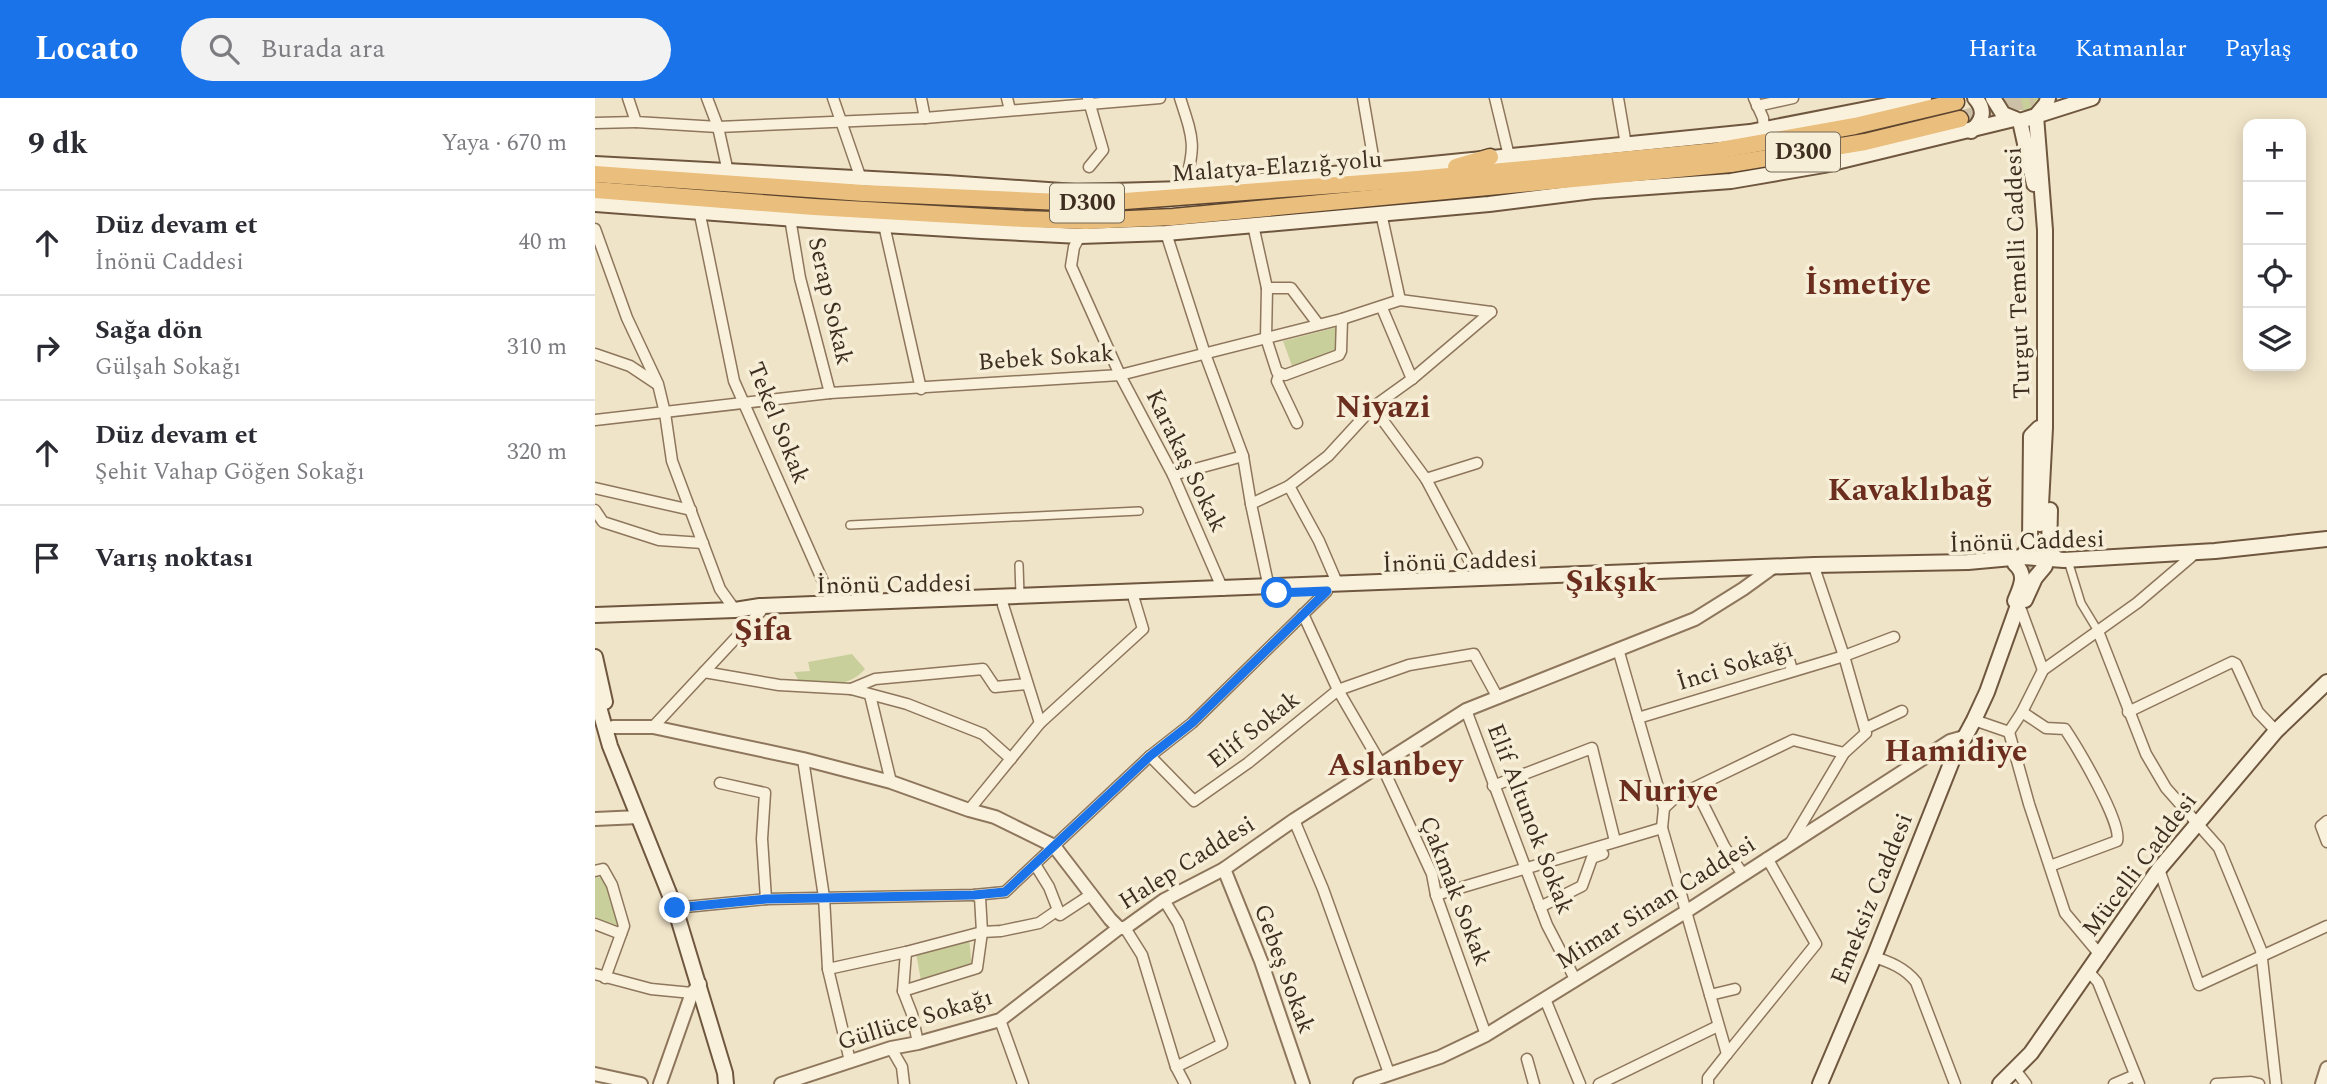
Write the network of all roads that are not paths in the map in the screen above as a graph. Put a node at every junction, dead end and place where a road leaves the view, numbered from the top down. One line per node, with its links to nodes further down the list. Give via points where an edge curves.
1 (628, 98): 24 (street)
2 (707, 98): 28 (street)
3 (833, 98): 25 (street)
4 (921, 98): 22 (street)
5 (1007, 98): 20 (street)
6 (1160, 98): 17 (street)
7 (1180, 98): 43 (street, via 1193,138)
8 (1363, 98): 35 (street)
9 (1495, 98): 31 (street)
10 (1618, 98): 30 (street)
11 (1793, 98): 18 (street)
12 (1924, 98): 29 (main road)
13 (1975, 98): 27 (main road, via 1982,117 1979,124)
14 (1993, 98): 23 (main road, via 2003,114)
15 (2048, 98): 21 (main road)
16 (2091, 98): 21 (main road)
17 (1089, 102): 20 (street); 34 (street, via 1103,150)
18 (1755, 102): 29 (street)
19 (1957, 102): 39 (highway, Malatya-Elazığ yolu / D300, via 1714,151)
20 (1010, 110): 22 (street)
21 (2036, 116): 23 (main road); 77 (main road, Turgut Temelli Caddesi, via 2045,230)
22 (925, 118): 25 (street)
23 (2017, 120): 27 (main road); 77 (main road, Turgut Temelli Caddesi, via 2033,175 2037,222)
24 (636, 122): 26 (street); 28 (street)
25 (842, 122): 28 (street); 38 (street)
26 (595, 123)
27 (1965, 125): 42 (highway, D300, via 1731,164); 48 (main road, via 1778,174)
28 (718, 127): 36 (street)
29 (1764, 129): 30 (main road)
30 (1626, 145): 31 (main road)
31 (1509, 156): 32 (main road)
32 (1490, 157): 35 (main road); 39 (highway)
33 (595, 164): 36 (main road)
34 (1089, 167)
35 (1375, 168): 43 (main road)
36 (730, 172): 38 (main road); 41 (main road)
37 (595, 174): 41 (highway, Malatya-Elazığ yolu / D300)
38 (861, 179): 40 (main road)
39 (1417, 179): 45 (highway, Malatya-Elazığ yolu / D300, via 1125,201)
40 (947, 183): 43 (main road, via 1076,192); 45 (main road)
41 (756, 186): 45 (highway, Malatya-Elazığ yolu / D300)
42 (1489, 188): 48 (main road, via 1476,197 1422,203); 50 (highway, D300, via 1173,217)
43 (1184, 189)
44 (595, 190): 50 (highway, D300)
45 (1025, 201)
46 (595, 204): 47 (main road)
47 (699, 210): 51 (main road); 72 (street, Tekel Sokak)
48 (1411, 211): 49 (main road)
49 (1381, 213): 53 (main road); 59 (street)
50 (973, 216): 55 (main road)
51 (790, 218): 52 (main road); 71 (street, Serap Sokak, via 800,278)
52 (884, 225): 55 (main road); 70 (street)
53 (1253, 225): 56 (main road); 58 (street)
54 (595, 229): 69 (street, via 627,318)
55 (1032, 232): 57 (main road)
56 (1166, 233): 57 (main road); 65 (street)
57 (1080, 236): 67 (street, Karakaş Sokak, via 1071,266)
58 (1267, 289): 62 (street, via 1291,288); 63 (street)
59 (1400, 300): 60 (street, Bebek Sokak); 68 (street, via 1491,312)
60 (1382, 308): 61 (street, Bebek Sokak); 68 (street)
61 (1342, 319): 62 (street, Bebek Sokak); 66 (street, via 1339,355)
62 (1318, 324): 63 (street, Bebek Sokak)
63 (1266, 338): 65 (street, Bebek Sokak); 66 (street)
64 (595, 354): 69 (street, via 630,366)
65 (1205, 354): 67 (street, Bebek Sokak); 78 (street)
66 (1280, 373): 76 (street, via 1277,381)
67 (1120, 375): 70 (street, Bebek Sokak); 80 (street, Karakaş Sokak)
68 (1412, 379): 73 (street)
69 (658, 384): 74 (street)
70 (921, 388): 71 (street, Bebek Sokak)
71 (830, 393): 72 (street, Bebek Sokak)
72 (742, 403): 74 (street, Bebek Sokak); 107 (street, Tekel Sokak)
73 (1373, 407): 81 (street); 82 (street, via 1328,456)
74 (665, 413): 75 (street, Bebek Sokak); 86 (street, via 672,461)
75 (595, 420)
76 (1297, 423)
77 (2042, 428): 77 (main road, Turgut Temelli Caddesi, via 2040,524); 91 (main road, Turgut Temelli Caddesi, via 2031,436); 92 (main road, Turgut Temelli Caddesi, via 2054,437)
78 (1243, 456): 80 (street); 84 (street)
79 (1476, 463): 81 (street)
80 (1173, 475): 103 (street, Karakaş Sokak)
81 (1426, 479): 100 (street)
82 (1289, 486): 84 (street); 102 (street, via 1319,541)
83 (595, 488): 86 (street)
84 (1251, 505): 101 (street)
85 (595, 510): 90 (street, via 603,522 659,540)
86 (691, 510): 90 (street)
87 (1139, 511): 88 (street)
88 (850, 525)
89 (2327, 539): 96 (main road)
90 (703, 543): 109 (street, via 720,589)
91 (2030, 543): 92 (main road, via 2037,547); 95 (main road, Turgut Temelli Caddesi)
92 (2048, 543): 96 (main road)
93 (2327, 546): 94 (main road, İnönü Caddesi)
94 (2191, 557): 96 (main road, İnönü Caddesi); 114 (street)
95 (2019, 561): 96 (main road, İnönü Caddesi); 98 (main road, İnönü Caddesi); 99 (main road, İnönü Caddesi); 104 (main road)
96 (2057, 563): 104 (main road, Emeksiz Caddesi); 114 (street)
97 (1019, 565): 105 (street)
98 (1815, 570): 99 (main road, İnönü Caddesi); 118 (street)
99 (1767, 571): 100 (main road, İnönü Caddesi); 102 (main road, İnönü Caddesi); 116 (street, Halep Caddesi, via 1695,620)
100 (1479, 579): 102 (main road, İnönü Caddesi)
101 (1269, 588): 102 (main road, İnönü Caddesi); 103 (main road, İnönü Caddesi)
102 (1333, 588): 106 (main road, İnönü Caddesi); 112 (street)
103 (1223, 590): 105 (main road, İnönü Caddesi)
104 (2024, 591): 110 (main road, Emeksiz Caddesi); 140 (main road, Emeksiz Caddesi, via 1972,710)
105 (1020, 597): 107 (main road, İnönü Caddesi)
106 (1134, 599): 108 (main road, İnönü Caddesi); 136 (street, via 1143,629)
107 (833, 604): 109 (main road, İnönü Caddesi)
108 (1003, 605): 111 (main road, İnönü Caddesi); 123 (street)
109 (735, 610): 113 (main road, İnönü Caddesi)
110 (2021, 610): 121 (street); 140 (main road, Emeksiz Caddesi, via 1984,707)
111 (761, 611): 113 (main road, İnönü Caddesi); 122 (street)
112 (1303, 614): 126 (street, Çakmak Sokak); 145 (street, via 1192,723)
113 (595, 618)
114 (2098, 631): 121 (street); 133 (street)
115 (1895, 637): 118 (street, İnci Sokağı)
116 (1618, 649): 129 (street, Halep Caddesi); 135 (street)
117 (1786, 649): 120 (street)
118 (1843, 656): 120 (street, İnci Sokağı); 139 (street)
119 (595, 657): 137 (main road)
120 (1792, 670): 135 (street, İnci Sokağı)
121 (2043, 670): 132 (street)
122 (704, 673): 125 (street, via 779,685); 138 (street)
123 (1027, 684): 125 (street, via 995,687 983,669 875,679); 136 (street)
124 (2325, 688): 141 (main road, Mücelli Caddesi)
125 (851, 689): 128 (street)
126 (1338, 690): 129 (street, Elif Sokak, via 1409,665 1474,654); 145 (street, Elif Sokak, via 1194,802); 148 (street, Çakmak Sokak)
127 (595, 693): 134 (main road)
128 (870, 695): 147 (street, via 907,704 982,734); 149 (street)
129 (1498, 698): 130 (street, Halep Caddesi)
130 (1465, 710): 148 (street, Halep Caddesi); 151 (street, Elif Altunok Sokak)
131 (1902, 710): 139 (street)
132 (2022, 712): 142 (street); 168 (street, via 2046,727 2065,729 2110,807 2119,835 2117,841)
133 (2128, 712): 141 (street, via 2232,662 2258,712); 159 (street, via 2166,788)
134 (598, 718): 143 (main road)
135 (1638, 718): 153 (street)
136 (1040, 723): 147 (street)
137 (613, 727): 138 (street, Halep Caddesi); 143 (main road)
138 (653, 727): 146 (street, Halep Caddesi)
139 (1866, 728): 144 (street)
140 (1969, 729): 142 (street); 163 (street, Mimar Sinan Caddesi); 191 (main road, Emeksiz Caddesi)
141 (2276, 731): 159 (main road, Mücelli Caddesi)
142 (2009, 732): 168 (street)
143 (613, 747): 155 (main road); 181 (main road)
144 (1843, 752): 152 (street, via 1793,740); 163 (street)
145 (1150, 756): 164 (street)
146 (803, 759): 149 (street, Halep Caddesi); 177 (street)
147 (1011, 759): 154 (street)
148 (1381, 764): 157 (street, Halep Caddesi); 176 (street, Çakmak Sokak, via 1432,874)
149 (891, 782): 154 (street, Halep Caddesi)
150 (720, 783): 178 (street, via 765,793)
151 (1493, 786): 161 (street, via 1591,748); 169 (street, Elif Altunok Sokak)
152 (1695, 788): 153 (street); 173 (street)
153 (1664, 808): 160 (street)
154 (969, 810): 164 (street, Halep Caddesi, via 995,817)
155 (639, 817): 156 (street); 181 (main road)
156 (595, 819)
157 (1294, 820): 170 (street, Halep Caddesi); 213 (street)
158 (2327, 821): 162 (street, via 2321,826)
159 (2198, 823): 171 (main road, Mücelli Caddesi); 192 (street, via 2219,848)
160 (1662, 828): 161 (street); 183 (street)
161 (1615, 841): 169 (street)
162 (2327, 842)
163 (1790, 844): 166 (street, Mimar Sinan Caddesi)
164 (1054, 846): 167 (street); 174 (street, Halep Caddesi)
165 (1603, 854): 180 (street, via 1592,858 1582,886)
166 (1767, 858): 173 (street, Mimar Sinan Caddesi); 207 (street, via 1816,944)
167 (1035, 866): 175 (street, via 1005,892); 182 (street)
168 (2050, 866): 190 (street, via 2065,913)
169 (1526, 867): 176 (street); 180 (street, Elif Altunok Sokak)
170 (1224, 869): 179 (street, Halep Caddesi); 223 (street, Gebeş Sokak)
171 (2159, 869): 190 (main road, Mücelli Caddesi); 192 (street, via 2199,985)
172 (595, 871): 188 (street, via 603,869 612,885 624,926)
173 (1742, 873): 183 (street, Mimar Sinan Caddesi)
174 (1092, 894): 182 (street, via 1060,915); 186 (street, Halep Caddesi)
175 (974, 895): 177 (street); 187 (street, via 980,897)
176 (1436, 895): 204 (street, Çakmak Sokak)
177 (824, 897): 178 (street); 193 (street)
178 (766, 899): 181 (street)
179 (1164, 900): 186 (street, Halep Caddesi); 210 (street, via 1178,923 1222,1044)
180 (1541, 907): 196 (street, Elif Altunok Sokak)
181 (675, 908): 197 (main road)
182 (1058, 910): 187 (street, via 1038,923)
183 (1687, 911): 196 (street, Mimar Sinan Caddesi); 200 (street)
184 (595, 924): 188 (street)
185 (2327, 926): 192 (street)
186 (1122, 928): 202 (street, Güllüce Sokağı); 210 (street, via 1142,955)
187 (982, 932): 189 (street); 199 (street, via 977,968)
188 (621, 934): 195 (street)
189 (906, 952): 193 (street); 199 (street)
190 (2101, 956): 194 (main road, Mücelli Caddesi)
191 (1874, 957): 229 (main road, Emeksiz Caddesi); 230 (street, via 1893,963 1916,982)
192 (2262, 957): 236 (street)
193 (828, 969): 209 (street)
194 (2089, 972): 212 (main road, Mücelli Caddesi); 215 (street, via 2098,982)
195 (600, 976): 197 (street, via 651,989)
196 (1575, 979): 201 (street, Mimar Sinan Caddesi)
197 (696, 989): 217 (street); 218 (main road)
198 (1735, 989): 200 (street)
199 (903, 991): 205 (street)
200 (1710, 995): 203 (street)
201 (1545, 999): 204 (street, Mimar Sinan Caddesi); 226 (street)
202 (1000, 1020): 205 (street, Güllüce Sokağı); 221 (street)
203 (1718, 1026): 207 (street); 227 (street)
204 (1486, 1035): 213 (street, Mimar Sinan Caddesi)
205 (918, 1043): 206 (street, Güllüce Sokağı)
206 (891, 1048): 209 (street, Güllüce Sokağı); 220 (street, via 902,1067)
207 (1727, 1054): 228 (street)
208 (1527, 1059): 225 (street)
209 (850, 1061): 219 (street, Güllüce Sokağı)
210 (1176, 1067): 222 (street)
211 (2327, 1068): 237 (street)
212 (2016, 1070): 231 (main road, Mücelli Caddesi); 232 (street)
213 (1389, 1073): 224 (street, Mimar Sinan Caddesi)
214 (595, 1074): 216 (street)
215 (2137, 1080): 233 (street)
216 (641, 1084)
217 (660, 1084)
218 (726, 1084)
219 (781, 1084)
220 (904, 1084)
221 (1023, 1084)
222 (1185, 1084)
223 (1303, 1084)
224 (1360, 1084)
225 (1534, 1084)
226 (1580, 1084)
227 (1599, 1084)
228 (1708, 1084)
229 (1820, 1084)
230 (1955, 1084)
231 (2000, 1084)
232 (2026, 1084)
233 (2114, 1084)
234 (2218, 1084): 235 (street)
235 (2259, 1084)
236 (2276, 1084)
237 (2322, 1084)

